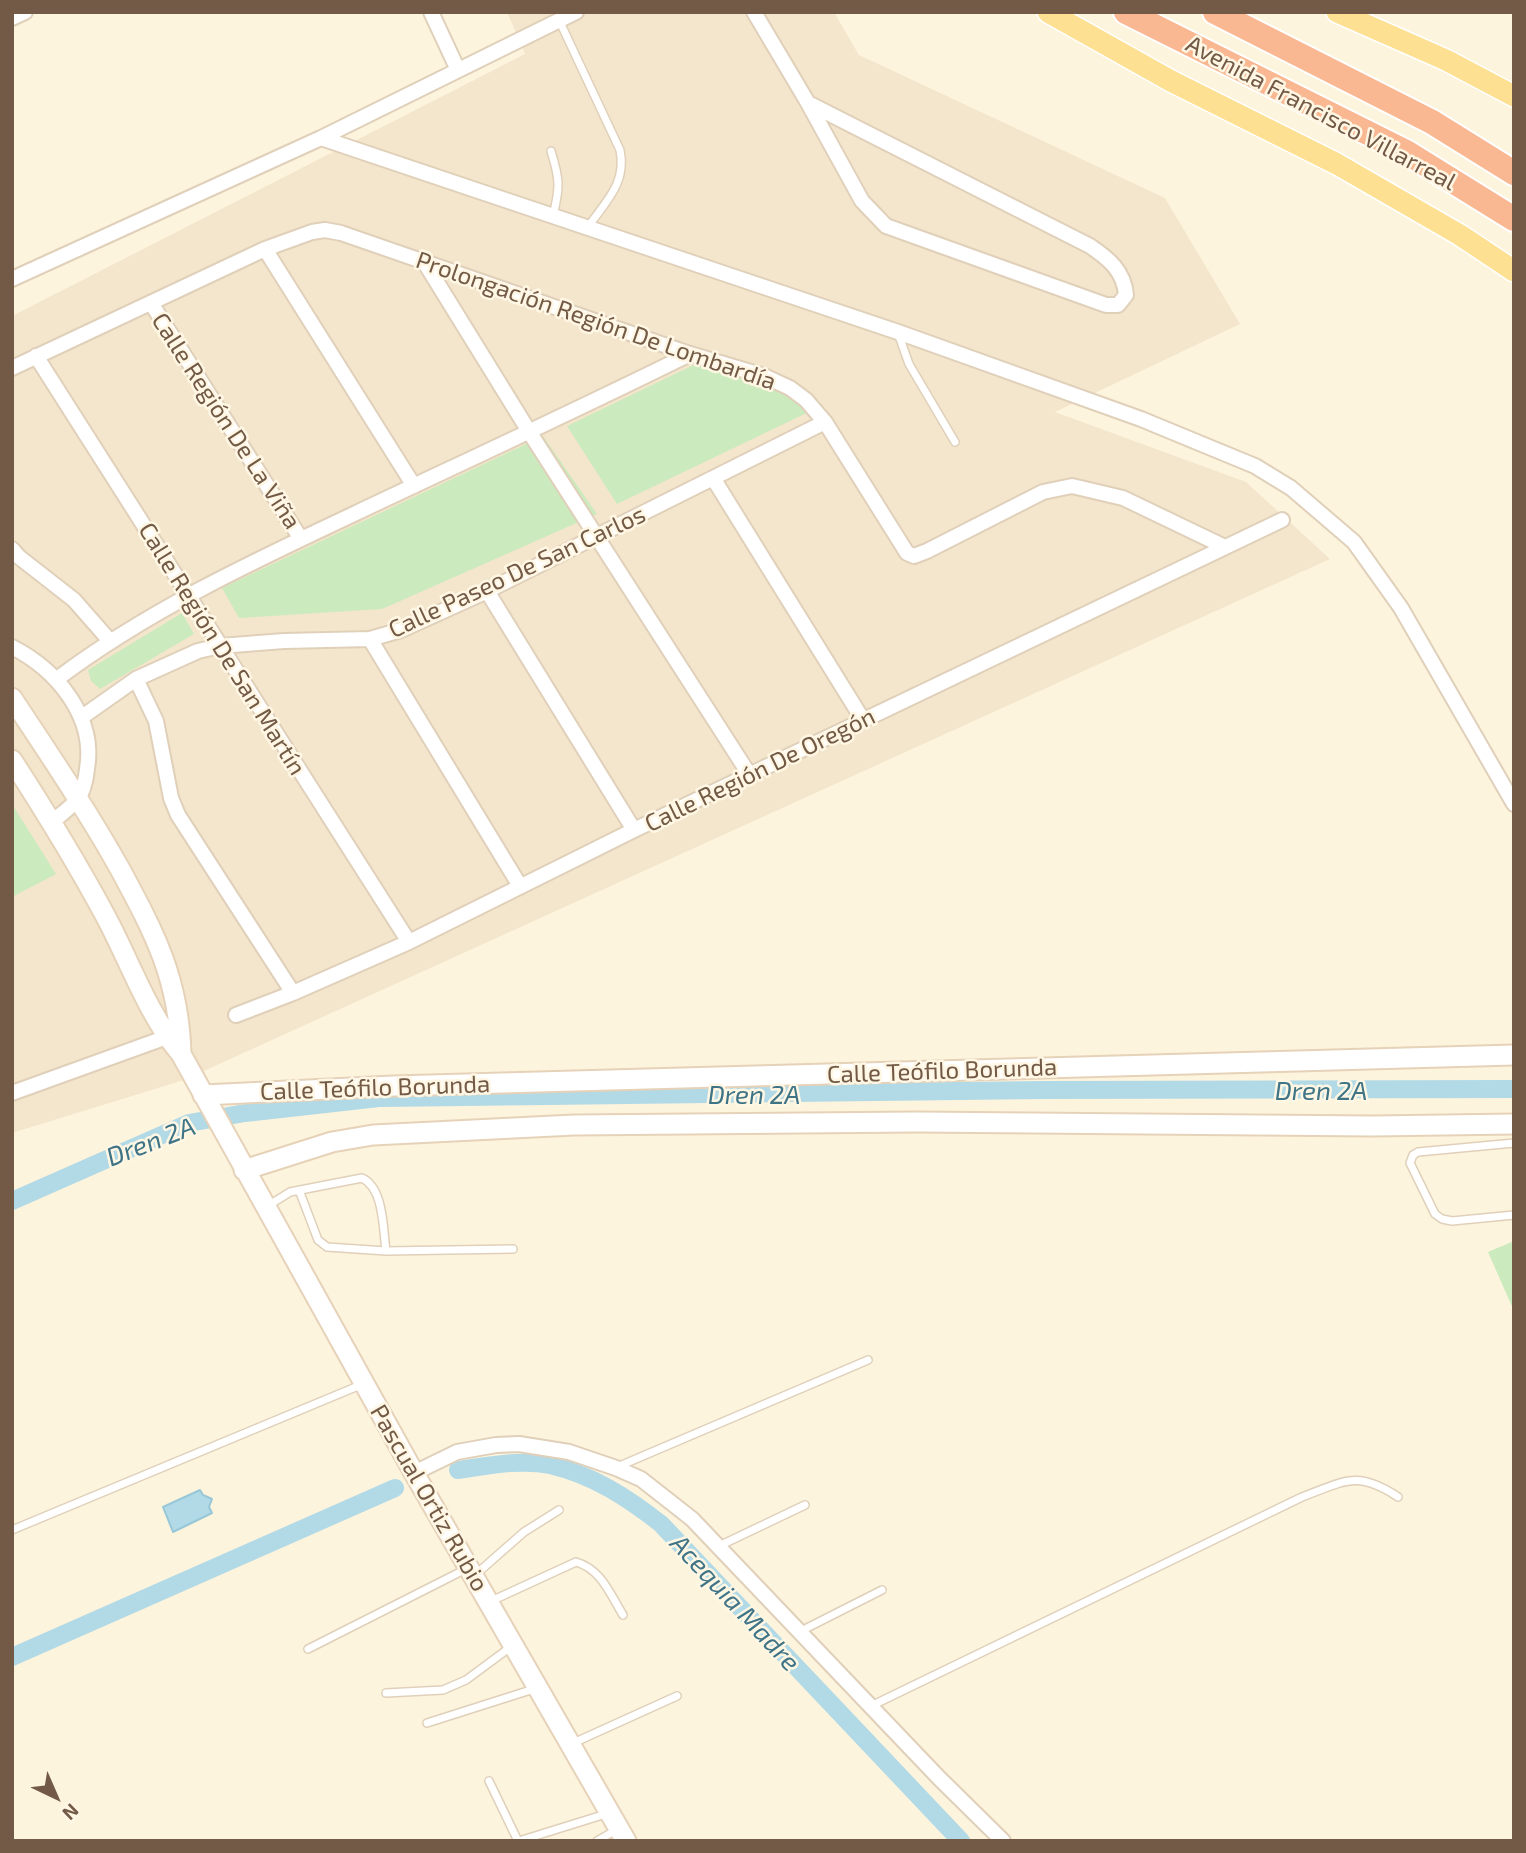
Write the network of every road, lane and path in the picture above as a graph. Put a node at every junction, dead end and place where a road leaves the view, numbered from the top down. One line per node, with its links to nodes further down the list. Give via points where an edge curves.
1 (24, 12): 9 (street)
2 (431, 12): 11 (street)
3 (576, 12): 10 (street)
4 (754, 12): 13 (street)
5 (1048, 12): 22 (main road, via 1338,164 1460,234)
6 (1126, 12): 18 (highway, Avenida Francisco Villarreal, via 1406,152)
7 (1215, 12): 16 (highway, Avenida Francisco Villarreal, via 1432,122)
8 (1337, 12): 12 (main road)
9 (12, 18)
10 (559, 20): 11 (street); 19 (lane, via 623,165 620,182)
11 (457, 70): 14 (street)
12 (1514, 96)
13 (808, 103): 13 (street, via 862,201 886,226 1106,305 1118,305 1126,295 1118,269 1090,246)
14 (321, 138): 17 (street); 23 (street)
15 (551, 151): 17 (lane, via 559,175)
16 (1514, 173)
17 (553, 216): 19 (street)
18 (1514, 219)
19 (588, 228): 25 (street)
20 (265, 249): 21 (street, Prolongación Región De Lombardía, via 325,230 357,236); 24 (street, Prolongación Región De Lombardía); 33 (street)
21 (425, 263): 26 (street, Prolongación Región De Lombardía); 30 (street)
22 (1514, 271)
23 (12, 279)
24 (151, 303): 27 (street, Prolongación Región De Lombardía); 36 (street, Calle Región De La Viña)
25 (898, 332): 31 (lane, via 909,364); 53 (street, via 1212,447 1291,488 1333,522 1370,563 1401,608)
26 (690, 355): 29 (street, Prolongación Región De Lombardía, via 790,388); 30 (street)
27 (36, 356): 28 (street, Prolongación Región De Lombardía); 40 (street, Calle Región De San Martín)
28 (12, 368)
29 (825, 422): 32 (street, Calle Paseo De San Carlos); 37 (street, Prolongación Región De Lombardía, via 907,553 915,556 1043,492 1072,486 1123,498)
30 (530, 433): 33 (street); 35 (street)
31 (955, 442)
32 (713, 478): 35 (street, Calle Paseo De San Carlos); 49 (street)
33 (414, 486): 36 (street)
34 (1282, 520): 37 (street, Calle Región De Oregón)
35 (596, 536): 39 (street, Calle Paseo De San Carlos); 51 (street)
36 (301, 539): 40 (street)
37 (1223, 546): 49 (street, Calle Región De Oregón)
38 (12, 550): 42 (street, via 74,600)
39 (487, 591): 41 (street, Calle Paseo De San Carlos); 55 (street)
40 (189, 597): 42 (street); 43 (street, Calle Región De San Martín)
41 (370, 639): 43 (street, Calle Paseo De San Carlos); 56 (street)
42 (110, 641): 45 (street)
43 (220, 646): 46 (street, Calle Paseo De San Carlos); 57 (street, Calle Región De San Martín)
44 (12, 647): 45 (street)
45 (57, 679): 48 (street)
46 (136, 679): 48 (street, Calle Paseo De San Carlos); 58 (street, via 156,721 178,815)
47 (12, 698): 52 (street)
48 (82, 717): 52 (street, via 89,761)
49 (863, 720): 51 (street, Calle Región De Oregón)
50 (12, 760): 54 (street)
51 (749, 775): 55 (street, Calle Región De Oregón)
52 (78, 799): 54 (street); 60 (street, via 152,928 173,987)
53 (1514, 804)
54 (52, 822): 60 (street, via 107,919 147,1003)
55 (634, 830): 56 (street, Calle Región De Oregón)
56 (520, 886): 57 (street, Calle Región De Oregón)
57 (409, 942): 58 (street, Calle Región De Oregón)
58 (293, 993): 59 (street, Calle Región De Oregón)
59 (236, 1015)
60 (174, 1033): 62 (street); 63 (street, Pascual Ortiz Rubio)
61 (1514, 1055): 63 (street, Calle Teófilo Borunda)
62 (12, 1093)
63 (203, 1094): 66 (street, Pascual Ortiz Rubio)
64 (1514, 1124): 66 (street, Calle Teófilo Borunda, via 574,1125 373,1135)
65 (1514, 1143): 69 (lane, via 1418,1152 1410,1163 1434,1214 1442,1219)
66 (240, 1162): 68 (street, Pascual Ortiz Rubio)
67 (299, 1190): 68 (lane); 71 (lane, via 322,1245); 71 (lane, via 362,1178 370,1181 377,1190)
68 (265, 1207): 73 (street, Pascual Ortiz Rubio)
69 (1514, 1215)
70 (513, 1249): 71 (lane)
71 (386, 1251)
72 (868, 1360): 74 (lane)
73 (363, 1383): 75 (street, Pascual Ortiz Rubio); 79 (lane)
74 (616, 1468): 75 (street, via 569,1452 519,1444 457,1452); 80 (street, via 665,1496)
75 (414, 1473): 81 (street, Pascual Ortiz Rubio)
76 (1398, 1497): 91 (lane, via 1362,1479 1348,1479 1302,1497)
77 (805, 1505): 80 (lane)
78 (559, 1510): 81 (lane)
79 (12, 1530)
80 (718, 1546): 85 (street)
81 (471, 1572): 83 (street, Pascual Ortiz Rubio); 87 (lane)
82 (882, 1590): 85 (lane)
83 (488, 1602): 84 (lane, via 576,1562 597,1573); 86 (street, Pascual Ortiz Rubio)
84 (623, 1615)
85 (799, 1632): 91 (street)
86 (513, 1645): 88 (street, Pascual Ortiz Rubio); 89 (lane, via 466,1680 443,1690)
87 (308, 1649)
88 (537, 1688): 92 (lane); 93 (street, Pascual Ortiz Rubio)
89 (386, 1693)
90 (677, 1696): 93 (lane)
91 (870, 1706): 98 (street)
92 (427, 1723)
93 (570, 1744): 95 (street, Pascual Ortiz Rubio)
94 (489, 1781): 96 (lane)
95 (618, 1827): 96 (lane); 97 (lane)
96 (519, 1841)
97 (597, 1841)
98 (1003, 1841)

